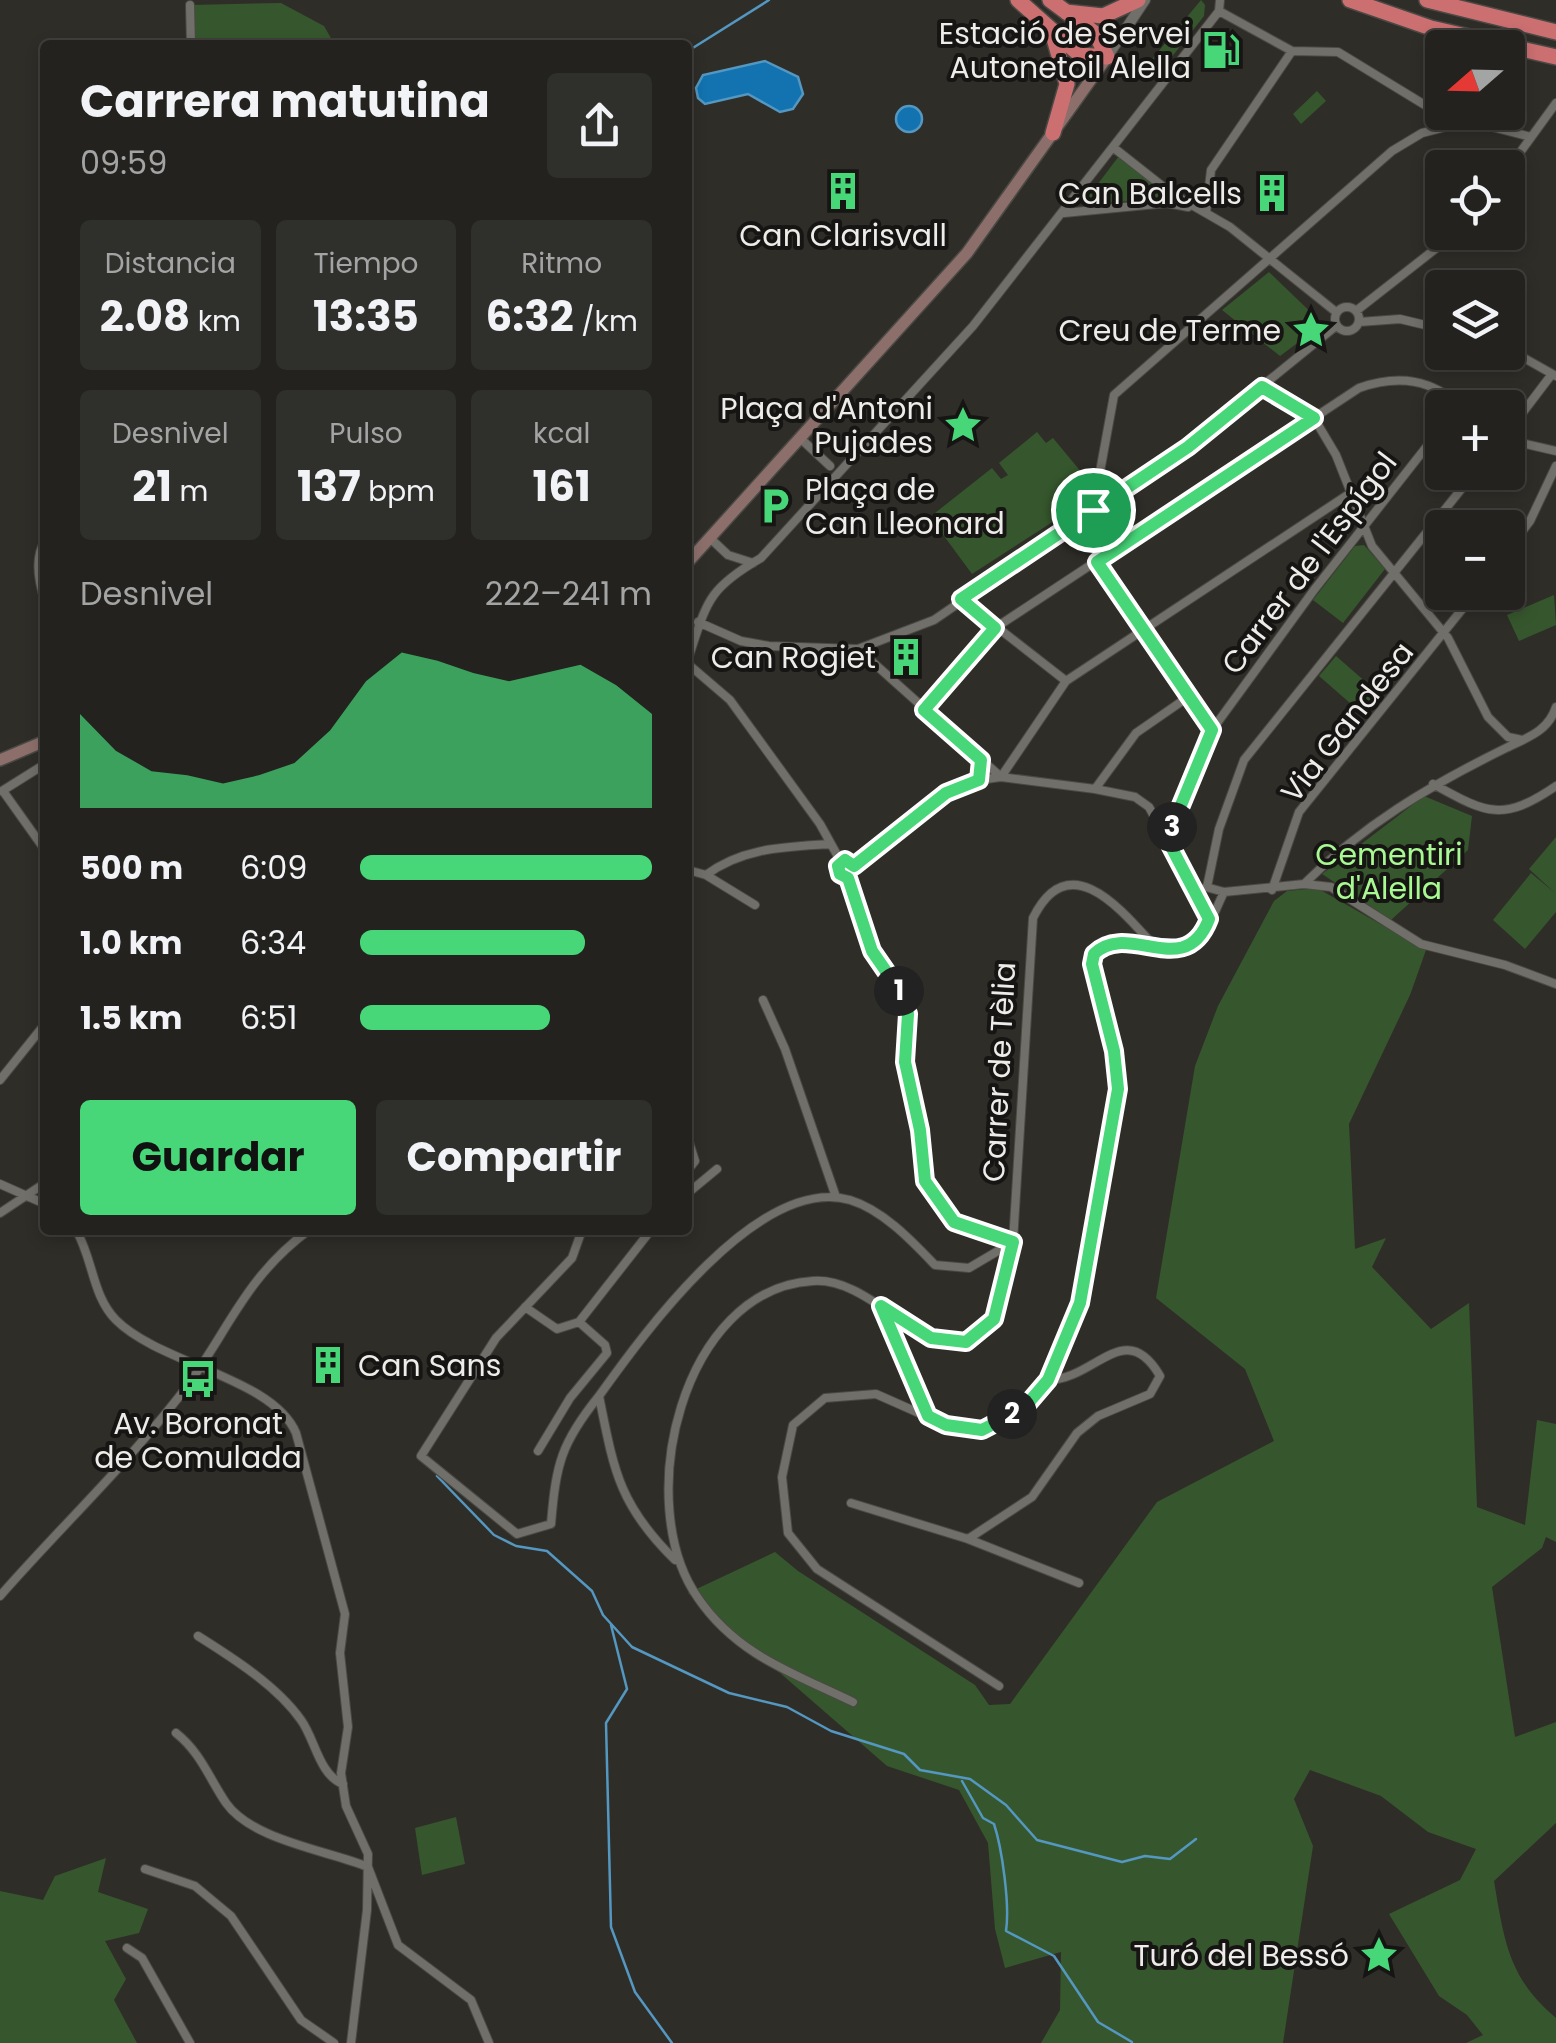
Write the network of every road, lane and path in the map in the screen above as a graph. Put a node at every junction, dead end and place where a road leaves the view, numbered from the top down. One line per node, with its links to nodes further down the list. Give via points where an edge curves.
1 (1018, 0): 11 (highway)
2 (1050, 0): 9 (highway)
3 (1138, 0): 9 (highway, via 1104,16)
4 (1146, 0): 15 (street)
5 (1220, 0): 10 (street)
6 (1350, 0): 16 (highway, via 1431,28)
7 (1427, 0): 12 (highway)
8 (190, 5): 13 (street)
9 (1064, 12): 15 (highway, via 1096,34)
10 (1219, 12): 14 (street); 25 (street)
11 (1049, 28): 15 (highway, via 1080,54); 22 (highway, via 1067,84)
12 (1556, 32)
13 (191, 40)
14 (1292, 51): 18 (street, via 1338,52); 28 (street, via 1211,170)
15 (1107, 57): 22 (main road)
16 (1556, 57)
17 (1556, 104): 24 (street)
18 (1425, 106)
19 (1425, 129): 23 (street)
20 (1434, 130): 23 (street)
21 (1500, 130): 24 (street)
22 (1053, 133): 43 (main road, via 967,253)
23 (1422, 133): 31 (street, via 1392,151)
24 (1531, 137): 26 (street)
25 (1114, 148): 27 (street); 29 (street)
26 (1522, 150)
27 (1169, 198): 28 (street); 29 (street)
28 (1202, 211): 31 (street)
29 (1064, 213): 47 (street)
30 (1434, 250): 33 (street)
31 (1270, 258): 32 (street); 53 (street, via 1114,395)
32 (1336, 312): 33 (street, via 1347,306); 36 (street)
33 (1356, 312): 34 (street)
34 (1359, 322): 35 (street); 36 (street, via 1348,332)
35 (1425, 325)
36 (1336, 326): 39 (street)
37 (1525, 359): 38 (street)
38 (1554, 375): 41 (street)
39 (1262, 387): 42 (street); 53 (street)
40 (1443, 390): 42 (street, via 1396,379 1360,388)
41 (1525, 411)
42 (1314, 418): 52 (street); 60 (street)
43 (800, 438): 48 (street); 56 (main road)
44 (1525, 444): 46 (street)
45 (1425, 448): 54 (street, Carrer de l'Espígol)
46 (1556, 451)
47 (849, 460): 48 (street); 50 (street)
48 (830, 466): 50 (street)
49 (1556, 466): 55 (street)
50 (825, 485): 61 (street)
51 (1460, 490): 62 (street)
52 (1352, 492): 54 (street); 69 (street)
53 (1093, 510): 65 (street)
54 (1364, 525): 62 (street); 78 (street, Carrer de l'Espígol)
55 (1525, 527)
56 (711, 539): 58 (street); 59 (main road)
57 (40, 548): 64 (street)
58 (728, 555): 61 (street); 63 (street)
59 (692, 558)
60 (1097, 562): 68 (street); 69 (street)
61 (752, 563): 63 (street)
62 (1394, 572): 70 (street); 100 (street, via 1244,760)
63 (728, 575): 67 (street)
64 (40, 581)
65 (961, 599): 68 (street); 72 (street, via 934,620)
66 (1463, 610): 70 (street, Via Gandesa)
67 (698, 622): 71 (street); 72 (street, via 755,644)
68 (995, 628): 74 (street); 77 (street)
69 (1144, 630): 74 (street); 75 (street)
70 (1445, 634): 79 (street, via 1488,717 1508,737); 101 (street, Via Gandesa, via 1299,812)
71 (692, 645)
72 (858, 650): 77 (street)
73 (692, 665): 92 (street, via 730,700)
74 (1066, 681): 84 (street)
75 (1188, 697): 78 (street); 88 (street, via 1136,732)
76 (1556, 707): 79 (street, via 1542,730)
77 (924, 710): 82 (street)
78 (1212, 730): 90 (street, Carrer de l'Espígol)
79 (1522, 740): 86 (street)
80 (40, 743): 81 (main road)
81 (0, 760)
82 (981, 760): 84 (street); 85 (street)
83 (40, 767): 89 (street)
84 (1001, 778): 85 (street); 88 (street)
85 (979, 780): 94 (street, via 946,793)
86 (1433, 784): 87 (street, via 1484,812 1508,812); 99 (street, via 1342,847)
87 (1556, 786)
88 (1095, 789): 90 (street, via 1140,799)
89 (2, 792): 91 (street)
90 (1167, 839): 98 (street)
91 (40, 843)
92 (831, 844): 93 (street); 96 (street, via 766,849)
93 (841, 862): 94 (street); 97 (street, via 840,874)
94 (854, 866): 97 (street)
95 (692, 871): 96 (street)
96 (706, 875): 103 (street)
97 (848, 878): 123 (street, via 872,951 908,1014 905,1062 925,1181 954,1222)
98 (1192, 882): 100 (street); 104 (street)
99 (1304, 884): 101 (street); 106 (street, via 1344,892 1421,944)
100 (1206, 887): 102 (street)
101 (1272, 890): 102 (street)
102 (1224, 892): 104 (street)
103 (755, 905)
104 (1209, 919): 105 (street, via 1193,944)
105 (1156, 948): 123 (street, Carrer de Tèlia, via 1113,902 1087,887 1050,894 1033,918); 129 (street, via 1112,943 1094,954 1118,1089 1080,1303)
106 (1556, 984)
107 (763, 1000): 115 (street)
108 (40, 1030): 109 (street)
109 (0, 1080)
110 (717, 1170): 113 (street)
111 (0, 1184): 114 (street)
112 (40, 1187): 114 (street)
113 (692, 1190)
114 (27, 1195): 116 (street); 117 (street)
115 (836, 1197): 123 (street, via 906,1234 935,1266 969,1268); 130 (street, via 797,1203 738,1238 675,1294)
116 (40, 1202)
117 (0, 1214)
118 (78, 1235): 128 (street, via 117,1322)
119 (303, 1235): 128 (street, via 251,1283)
120 (580, 1235): 126 (street, via 572,1258)
121 (641, 1235): 124 (street)
122 (647, 1235): 124 (street)
123 (1013, 1242): 125 (street, Carrer de Tèlia, via 994,1319 966,1342 931,1338)
124 (638, 1244): 127 (street)
125 (881, 1306): 131 (street); 135 (street, Carrer de Tèlia, via 818,1280 774,1286 724,1332 695,1368 674,1419 668,1481)
126 (525, 1307): 127 (street, via 557,1329); 130 (street, via 496,1338 421,1456 517,1534 551,1524 556,1462)
127 (579, 1322): 132 (street, via 605,1344 607,1354)
128 (199, 1370): 137 (street); 142 (street, via 265,1400 296,1434 345,1614)
129 (1048, 1380): 131 (street, via 1024,1408 982,1430); 134 (street, via 1068,1380 1111,1351 1131,1350 1150,1358 1160,1376 1150,1394 1098,1416 1032,1496)
130 (599, 1396): 135 (street, via 614,1469 641,1527)
131 (928, 1416): 139 (street, via 876,1394 825,1398 794,1426 782,1477 788,1533 817,1570)
132 (538, 1451)
133 (851, 1503): 134 (street)
134 (968, 1539): 136 (street)
135 (676, 1560): 140 (street, Carrer de Tèlia, via 698,1599 737,1644)
136 (1078, 1584)
137 (0, 1596)
138 (198, 1636): 142 (street, via 301,1719 326,1772)
139 (998, 1686)
140 (853, 1702)
141 (176, 1733): 143 (street, via 214,1776 227,1804 257,1829)
142 (342, 1784): 143 (street)
143 (368, 1867): 148 (street); 149 (street, via 398,1945 471,2000)
144 (145, 1869): 147 (street, via 194,1886 230,1916 302,2020)
145 (127, 1948): 146 (street, via 142,1958)
146 (190, 2043)
147 (334, 2043)
148 (351, 2043)
149 (489, 2043)

